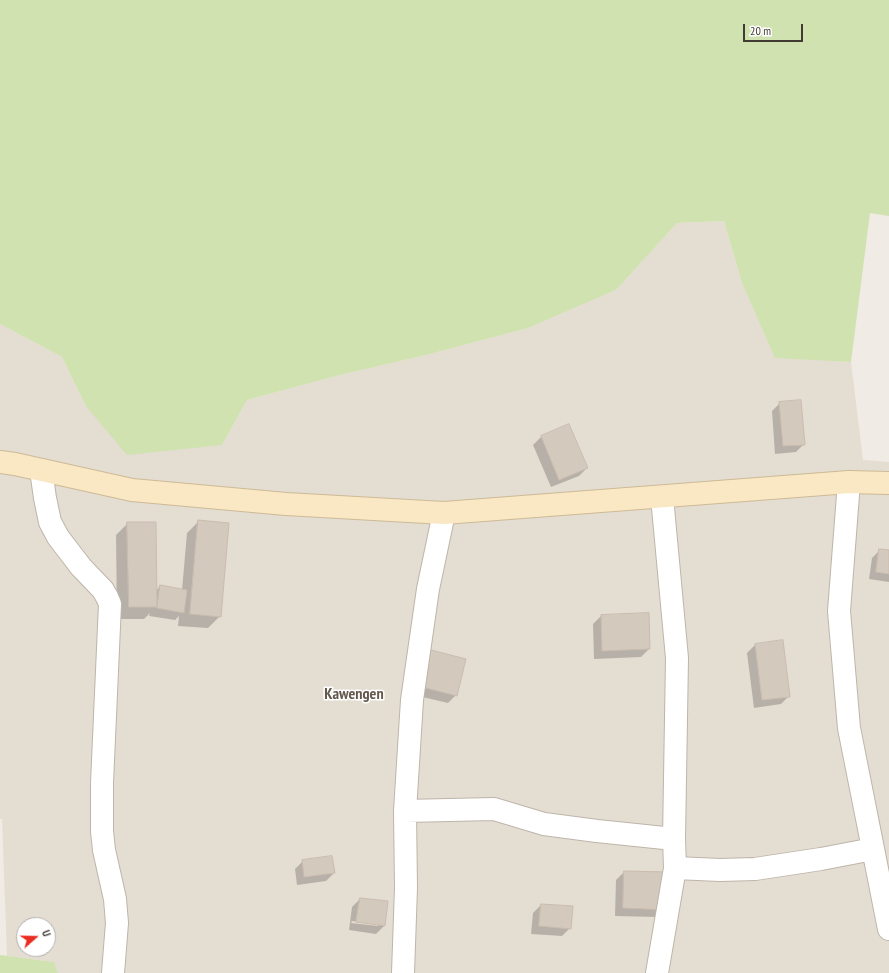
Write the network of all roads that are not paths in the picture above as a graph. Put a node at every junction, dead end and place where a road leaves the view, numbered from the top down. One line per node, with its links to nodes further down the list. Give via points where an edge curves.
1 (0, 462): 2 (main road)
2 (40, 470): 6 (main road, via 132,490 286,504); 12 (street, via 50,522 81,567 103,590 110,604 102,831 117,922)
3 (849, 482): 4 (main road); 5 (main road); 9 (street, via 840,611 849,728)
4 (889, 483)
5 (662, 497): 6 (main road); 8 (street, via 677,658)
6 (444, 513): 7 (street, via 428,589 412,700)
7 (405, 811): 8 (street, via 494,809 544,824); 13 (street, via 406,888)
8 (674, 839): 10 (street)
9 (873, 849): 10 (street, via 755,869); 11 (street)
10 (675, 868): 14 (street)
11 (889, 929)
12 (113, 973)
13 (402, 973)
14 (657, 973)

